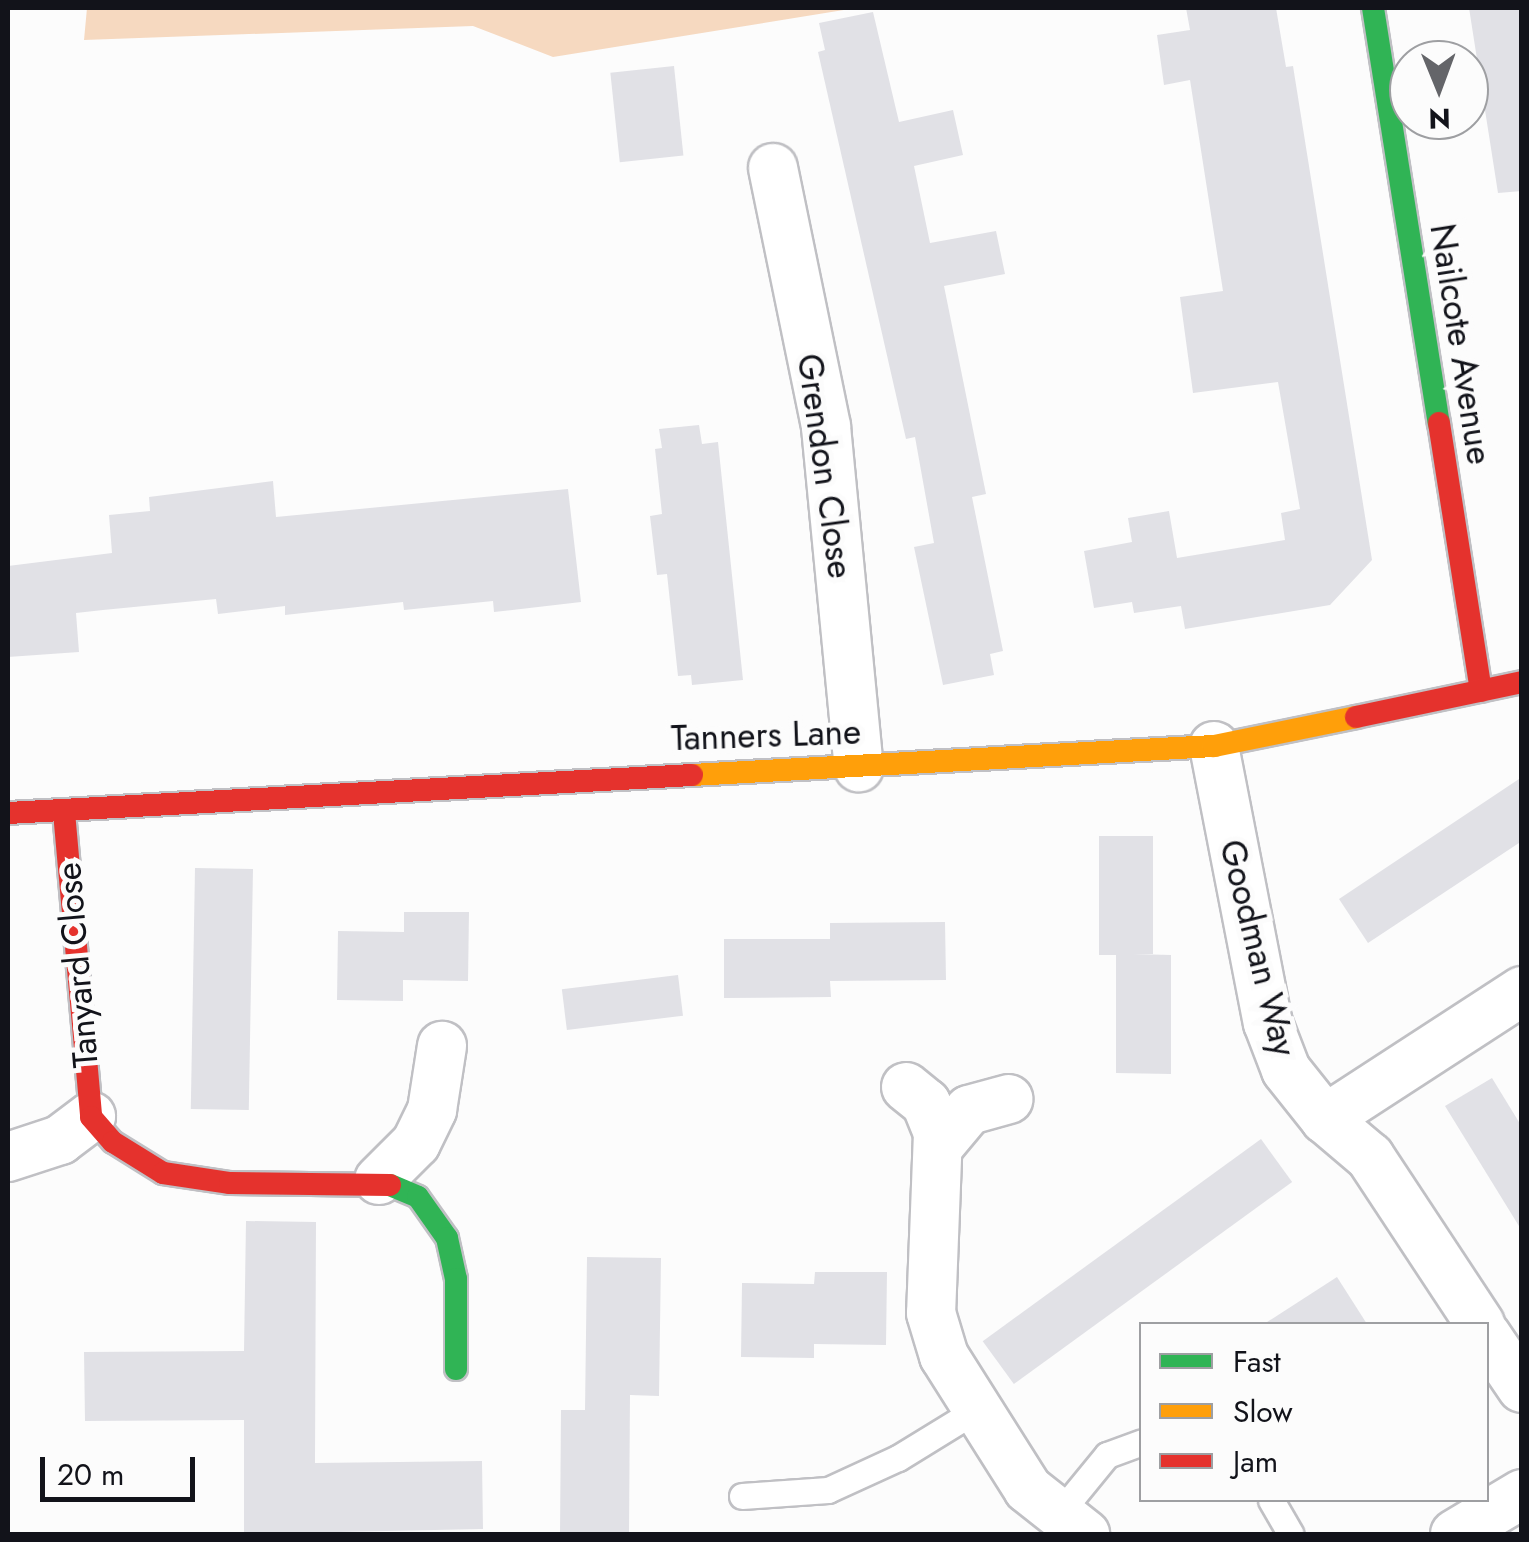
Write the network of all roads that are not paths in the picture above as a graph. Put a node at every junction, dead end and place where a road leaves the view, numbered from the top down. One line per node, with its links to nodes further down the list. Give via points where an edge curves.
1 (1373, 8): 4 (street, Nailcote Avenue)
2 (773, 168): 6 (street, Grendon Close, via 826,427)
3 (1522, 682): 4 (street, Tanners Lane)
4 (1481, 692): 5 (street, Tanners Lane)
5 (1214, 746): 6 (street, Tanners Lane); 14 (street, Goodman Way, via 1268,1022 1286,1070)
6 (859, 767): 7 (street, Tanners Lane)
7 (64, 812): 8 (street, Tanners Lane); 13 (street, Tanyard Close)
8 (8, 814)
9 (1522, 991): 14 (street)
10 (442, 1046): 17 (street, via 432,1110 416,1142)
11 (906, 1088): 15 (street, via 935,1116)
12 (1009, 1098): 15 (street, via 969,1110)
13 (91, 1117): 16 (street, Tanyard Close, via 60,1140); 17 (street, Tanyard Close, via 113,1142 163,1173 230,1183)
14 (1326, 1119): 18 (street, Goodman Way, via 1370,1157)
15 (938, 1146): 22 (street, via 932,1313 944,1356)
16 (8, 1158)
17 (379, 1180): 20 (street, Tanyard Close, via 418,1197 447,1238 456,1279)
18 (1479, 1322)
19 (1489, 1338): 21 (street)
20 (456, 1369)
21 (1522, 1388)
22 (976, 1410): 25 (lane, via 898,1458 828,1490); 27 (street, via 1028,1488)
23 (1139, 1443): 27 (lane, via 1107,1455)
24 (1522, 1494): 29 (street)
25 (742, 1496)
26 (1272, 1502): 28 (lane)
27 (1071, 1525)
28 (1291, 1534)
29 (1454, 1534)

